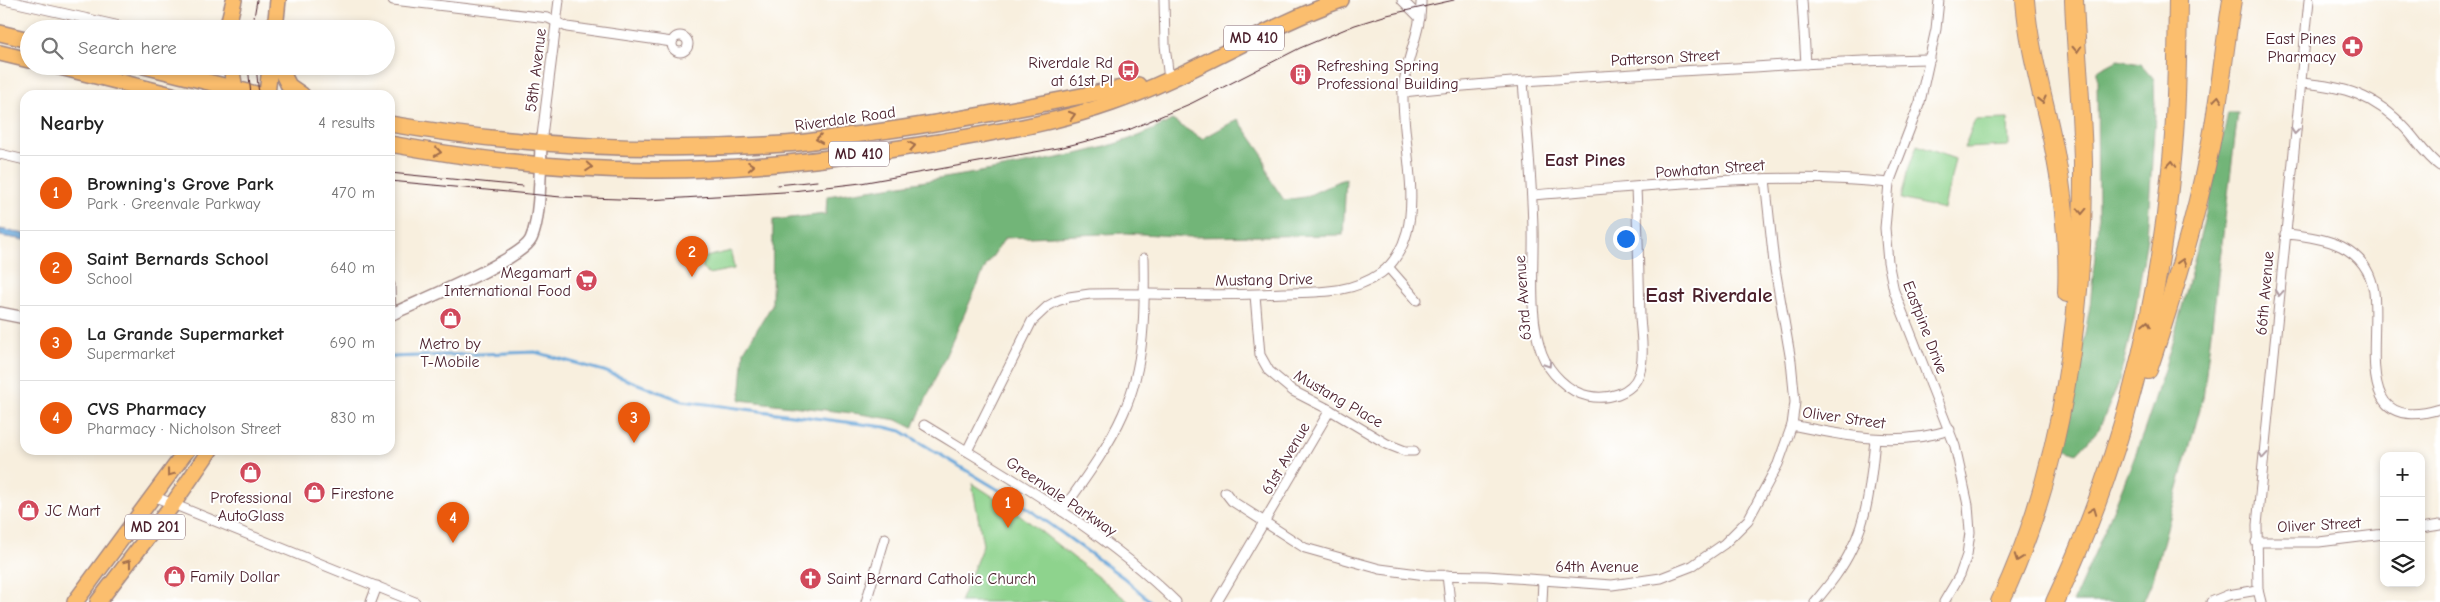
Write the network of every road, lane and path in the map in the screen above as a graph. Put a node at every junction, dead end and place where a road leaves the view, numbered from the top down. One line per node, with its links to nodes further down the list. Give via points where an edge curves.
1 (4, 0): 18 (street)
2 (234, 0): 19 (main road); 20 (main road)
3 (278, 0): 21 (main road)
4 (394, 0): 22 (street)
5 (559, 0): 22 (street, 58th Avenue)
6 (1164, 0): 35 (street)
7 (1341, 0): 35 (main road, Riverdale Road / MD 410, via 1274,28)
8 (1402, 0): 17 (street)
9 (1421, 0): 17 (street, Mustang Drive)
10 (1802, 0): 29 (street)
11 (1939, 0): 28 (street, Eastpine Drive)
12 (2025, 0): 82 (highway, one-way to 82, via 2031,52 2061,186 2068,281 2060,360)
13 (2074, 0): 82 (highway, one-way to 82, via 2083,161 2078,282 2072,345 2060,415)
14 (2178, 0): 74 (highway, one-way to 14, via 2141,355 2159,264 2171,169)
15 (2232, 0): 74 (highway, one-way to 15, via 2144,382 2190,236 2210,147)
16 (2309, 0): 37 (street, 66th Avenue)
17 (1420, 18): 43 (street, Mustang Drive)
18 (93, 20)
19 (230, 20)
20 (233, 20)
21 (276, 20)
22 (556, 21): 25 (street, via 567,26); 45 (street, 58th Avenue)
23 (0, 33): 24 (main road)
24 (20, 38)
25 (672, 42)
26 (0, 52): 27 (main road)
27 (20, 58)
28 (1930, 59): 29 (street, Patterson Street); 52 (street, Eastpine Drive, via 1914,122)
29 (1806, 64): 36 (street, Patterson Street)
30 (92, 75): 38 (main road)
31 (176, 75): 39 (main road)
32 (232, 75): 40 (main road)
33 (269, 75): 41 (main road)
34 (284, 75): 42 (main road)
35 (1169, 80): 45 (main road, Riverdale Road / MD 410, one-way to 45, via 926,125 784,144 668,150); 49 (main road, Riverdale Road / MD 410, one-way to 35, via 660,170 775,165 883,151 1068,117)
36 (1523, 82): 43 (street, Patterson Street); 54 (street, 63rd Avenue)
37 (2300, 83): 50 (street, via 2348,89 2377,103); 55 (street, 66th Avenue, one-way to 55)
38 (152, 90)
39 (228, 90)
40 (235, 90)
41 (268, 90)
42 (295, 90)
43 (1403, 92): 57 (street, Mustang Drive, via 1409,219 1403,244)
44 (395, 125): 45 (main road, MD 410)
45 (540, 144): 49 (street)
46 (395, 145): 49 (main road, MD 410, one-way to 49)
47 (0, 154): 48 (street)
48 (20, 159)
49 (540, 164): 62 (street, via 537,215 531,240 525,247 506,261)
50 (2440, 166)
51 (1765, 179): 52 (street, Powhatan Street, via 1812,178); 53 (street, Powhatan Street); 67 (street, 64th Avenue, via 1774,263 1791,361 1795,402)
52 (1890, 183): 68 (street, Eastpine Drive, via 1885,228 1894,291)
53 (1636, 188): 54 (street, Powhatan Street); 54 (street, 63rd Avenue, one-way to 53, via 1536,327 1542,354 1564,384 1576,392 1599,398 1623,392 1637,378 1640,367)
54 (1532, 195)
55 (2284, 234): 64 (street, via 2327,239 2362,263 2374,292 2375,374 2380,397 2402,413 2420,414); 85 (street, 66th Avenue, one-way to 85)
56 (1144, 258): 58 (street)
57 (1388, 267): 59 (street, Mustang Drive, via 1374,278 1346,289); 60 (street)
58 (1144, 295): 59 (street, Mustang Drive); 70 (street, Mustang Drive, via 1069,297 1040,313 1024,333); 78 (street, via 1140,349 1124,412)
59 (1255, 295): 65 (street, Mustang Place, via 1258,345 1263,364 1293,391)
60 (1417, 300)
61 (0, 312): 63 (street)
62 (395, 312)
63 (20, 317)
64 (2440, 409)
65 (1330, 410): 71 (street, Mustang Place, via 1387,444); 79 (street, 61st Avenue)
66 (924, 425): 70 (street, Greenvale Parkway)
67 (1792, 425): 69 (street, Oliver Street); 87 (street, 64th Avenue, via 1778,464 1748,520 1724,544 1692,566 1661,578 1629,584)
68 (1950, 430): 69 (street, Oliver Street, via 1910,438); 100 (street, Eastpine Drive, via 1964,484 1970,532 1964,564)
69 (1875, 440): 99 (street, via 1870,494 1860,531 1832,582)
70 (967, 451): 78 (street, Greenvale Parkway)
71 (1414, 451)
72 (183, 455): 76 (main road, MD 201, one-way to 76)
73 (207, 455): 77 (main road, MD 201)
74 (2101, 489): 102 (highway, one-way to 74)
75 (1225, 492): 79 (street, via 1232,502)
76 (153, 496): 77 (street); 90 (main road, MD 201)
77 (173, 504): 88 (street); 91 (main road, MD 201, one-way to 77)
78 (1062, 511): 95 (street, Greenvale Parkway, via 1141,569)
79 (1265, 522): 86 (street, 64th Avenue, via 1305,548 1332,557 1380,570); 96 (street, 61st Avenue)
80 (2440, 525): 81 (street)
81 (2425, 527)
82 (2027, 533): 101 (highway, one-way to 101)
83 (2380, 534): 85 (street, Oliver Street, via 2319,542)
84 (885, 538): 94 (street)
85 (2256, 542): 89 (street, 66th Avenue)
86 (1447, 575): 87 (street, 64th Avenue); 97 (street)
87 (1543, 581): 98 (street)
88 (377, 586): 92 (street); 93 (street)
89 (2258, 590): 103 (street, via 2228,595); 104 (street, 66th Avenue)
90 (75, 602)
91 (98, 602)
92 (371, 602)
93 (415, 602)
94 (866, 602)
95 (1176, 602)
96 (1217, 602)
97 (1450, 602)
98 (1542, 602)
99 (1816, 602)
100 (1944, 602)
101 (2000, 602)
102 (2055, 602)
103 (2211, 602)
104 (2261, 602)

